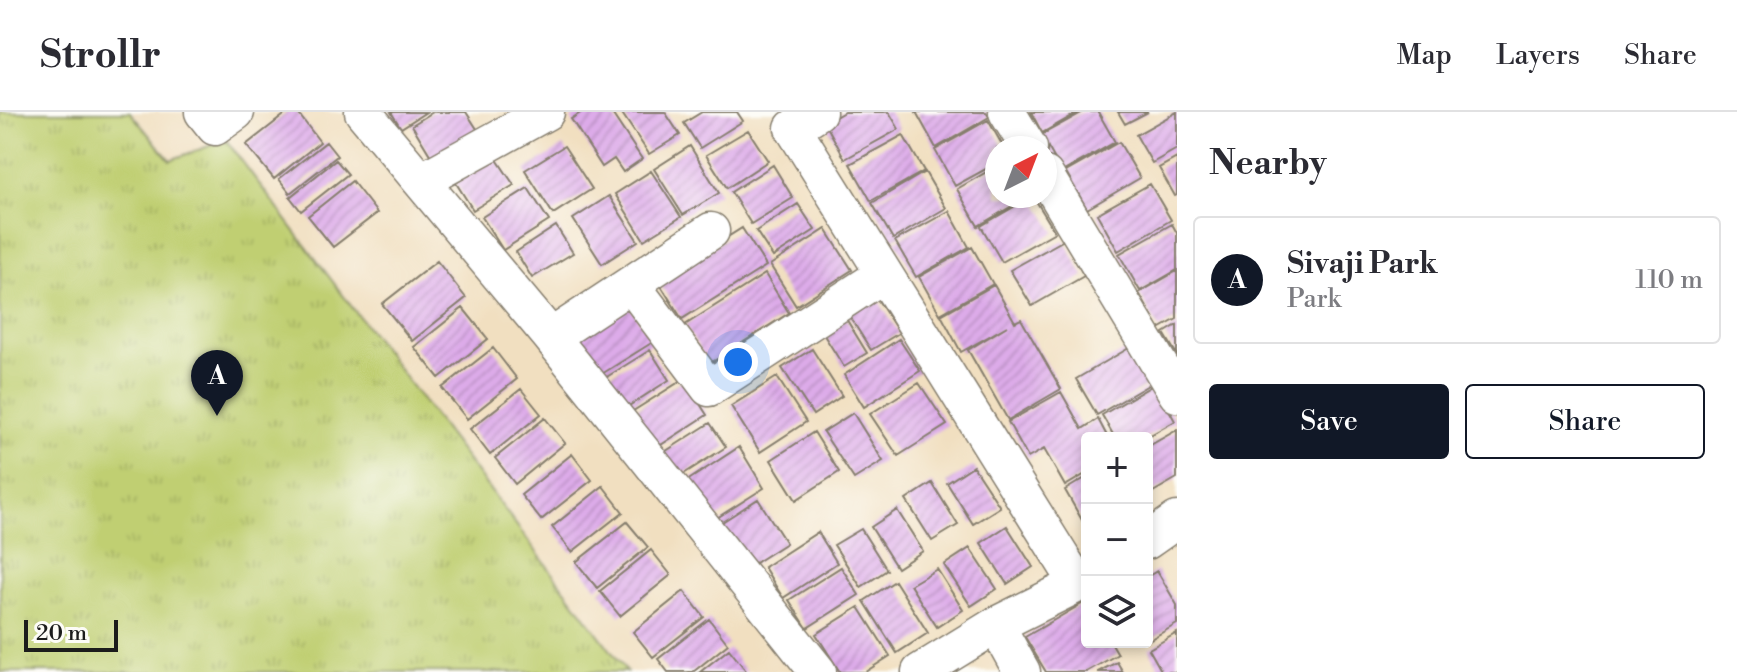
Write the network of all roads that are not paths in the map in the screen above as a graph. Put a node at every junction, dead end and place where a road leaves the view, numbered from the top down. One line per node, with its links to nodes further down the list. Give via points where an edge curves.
1 (203, 112): 2 (street, via 215,127)
2 (236, 112)
3 (363, 112): 8 (street)
4 (546, 112): 8 (street)
5 (1007, 112): 7 (street)
6 (798, 117): 11 (street)
7 (1022, 136)
8 (421, 181): 13 (street)
9 (1057, 195): 14 (street)
10 (711, 231): 12 (street)
11 (884, 274): 12 (street, via 709,388); 15 (street)
12 (631, 284): 13 (street)
13 (551, 337): 18 (street)
14 (1177, 394)
15 (1081, 578)
16 (1081, 582): 17 (street)
17 (996, 625): 19 (street); 20 (street)
18 (818, 672)
19 (920, 672)
20 (1022, 672)

